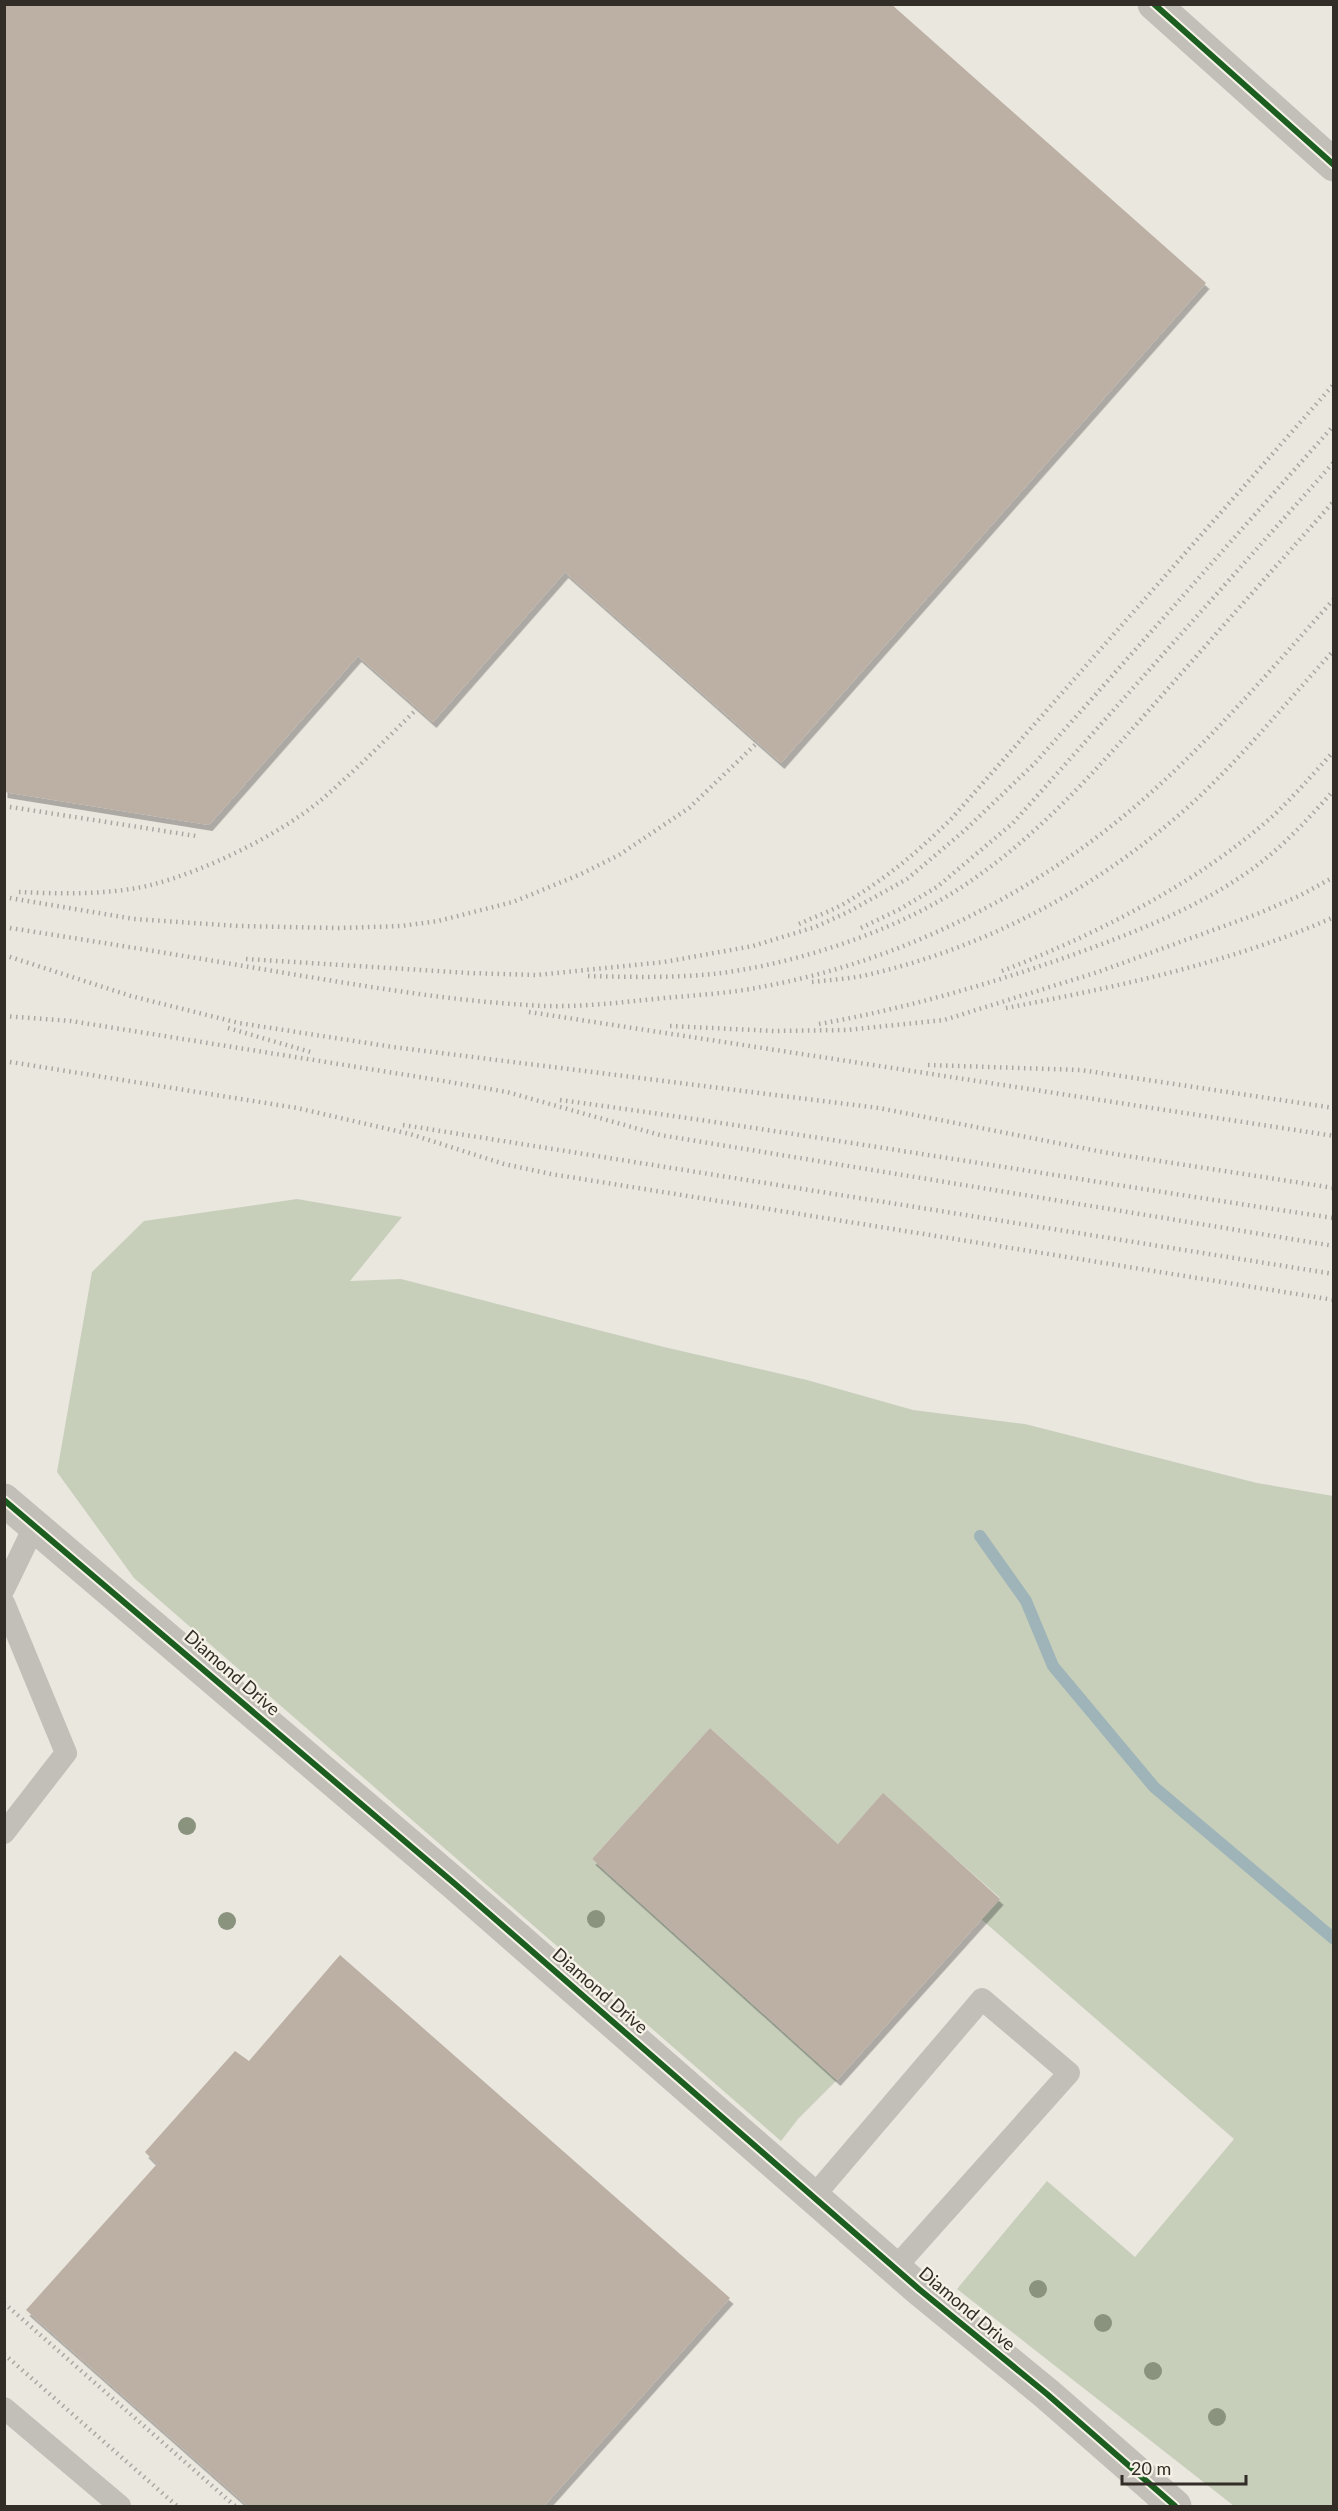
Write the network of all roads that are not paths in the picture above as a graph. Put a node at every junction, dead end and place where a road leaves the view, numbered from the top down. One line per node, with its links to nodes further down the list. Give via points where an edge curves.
1 (1154, 4): 2 (street)
2 (1334, 165)
3 (4, 1500): 4 (street, Diamond Drive)
4 (35, 1526): 5 (lane); 8 (street, Diamond Drive, via 455,1884)
5 (4, 1589)
6 (4, 1603): 7 (lane, via 66,1753)
7 (4, 1833)
8 (813, 2197): 9 (street, Diamond Drive); 9 (lane, via 982,1999 1069,2073)
9 (895, 2268): 12 (street, Diamond Drive)
10 (4, 2408): 11 (lane)
11 (120, 2506)
12 (1175, 2506)

